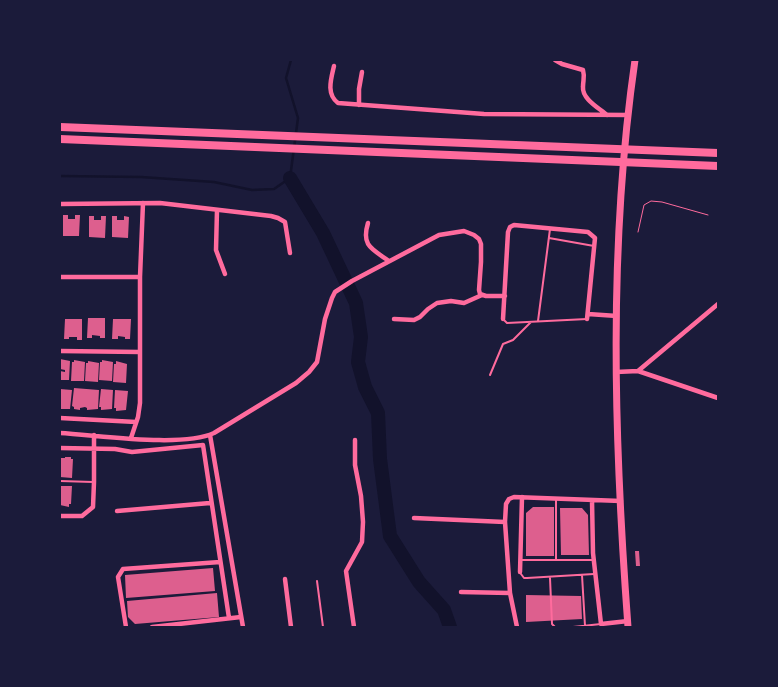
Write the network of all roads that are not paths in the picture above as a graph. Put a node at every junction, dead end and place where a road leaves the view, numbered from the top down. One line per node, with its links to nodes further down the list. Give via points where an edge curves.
1 (555, 60): 6 (street, via 583,70 585,95)
2 (635, 60): 7 (main road)
3 (334, 66): 5 (street, via 331,96 338,103)
4 (362, 72): 5 (street)
5 (359, 105): 6 (street, via 484,114)
6 (607, 115): 7 (street)
7 (628, 115): 27 (main road)
8 (60, 127): 10 (highway)
9 (60, 139): 11 (highway)
10 (718, 153)
11 (718, 166)
12 (60, 204): 13 (street)
13 (143, 204): 14 (street); 23 (street)
14 (218, 210): 19 (street, via 282,220 287,228); 21 (street, via 216,250)
15 (368, 223): 20 (street, via 364,236 369,246)
16 (550, 228): 17 (lane); 18 (street, via 588,232 595,238); 25 (street, via 510,227)
17 (549, 238): 18 (lane); 31 (lane)
18 (595, 246): 28 (street)
19 (290, 253)
20 (389, 261): 24 (street, via 440,235 470,232 481,244 479,290); 43 (street, via 335,292 325,319 317,362 309,372)
21 (224, 274)
22 (60, 277): 23 (street)
23 (140, 278): 34 (street)
24 (482, 295): 25 (street); 29 (street, via 464,303 437,303 414,320)
25 (505, 296): 30 (street)
26 (718, 304): 35 (street)
27 (616, 316): 28 (street); 36 (main road)
28 (588, 317): 31 (lane)
29 (394, 319)
30 (503, 319): 32 (lane, via 507,323)
31 (538, 321): 32 (lane)
32 (531, 322): 37 (lane, via 513,340 504,344)
33 (60, 351): 34 (street)
34 (140, 352): 40 (street, via 140,403)
35 (638, 371): 36 (street); 38 (street)
36 (615, 372): 55 (main road)
37 (490, 375)
38 (718, 398)
39 (60, 418): 40 (street)
40 (136, 422): 44 (street)
41 (60, 434): 42 (street)
42 (94, 435): 44 (street); 49 (street)
43 (210, 435): 45 (street); 73 (street)
44 (131, 438): 45 (street)
45 (202, 438): 47 (street)
46 (355, 440): 84 (street, via 363,522 360,547 346,571)
47 (203, 445): 49 (street, via 139,452); 56 (street)
48 (60, 448): 49 (street)
49 (94, 448): 51 (street)
50 (60, 481): 51 (lane)
51 (94, 482): 58 (street, via 94,503 85,515)
52 (522, 497): 53 (street); 60 (street, via 509,499); 61 (street)
53 (556, 498): 54 (street); 62 (lane)
54 (592, 500): 55 (street); 63 (street)
55 (621, 501): 77 (main road)
56 (210, 503): 57 (street); 64 (street)
57 (117, 511)
58 (60, 516)
59 (414, 518): 60 (street)
60 (505, 522): 72 (street)
61 (520, 560): 62 (lane); 65 (street)
62 (556, 560): 63 (lane)
63 (594, 560): 66 (street)
64 (220, 562): 74 (street); 79 (street, via 123,569 118,577)
65 (520, 572): 68 (lane, via 524,578)
66 (595, 574): 67 (lane); 76 (street)
67 (582, 575): 68 (lane); 78 (lane)
68 (550, 577): 86 (lane, via 552,624)
69 (285, 579): 82 (street)
70 (317, 581): 83 (lane)
71 (462, 592): 72 (street)
72 (510, 593): 85 (street)
73 (241, 616): 74 (street); 81 (street)
74 (229, 618): 75 (street)
75 (205, 624): 80 (street)
76 (601, 624): 77 (street); 78 (lane)
77 (628, 624)
78 (584, 626): 87 (lane)
79 (126, 627)
80 (152, 627)
81 (243, 627)
82 (291, 627)
83 (323, 627)
84 (354, 627)
85 (517, 627)
86 (555, 627)
87 (573, 627)

